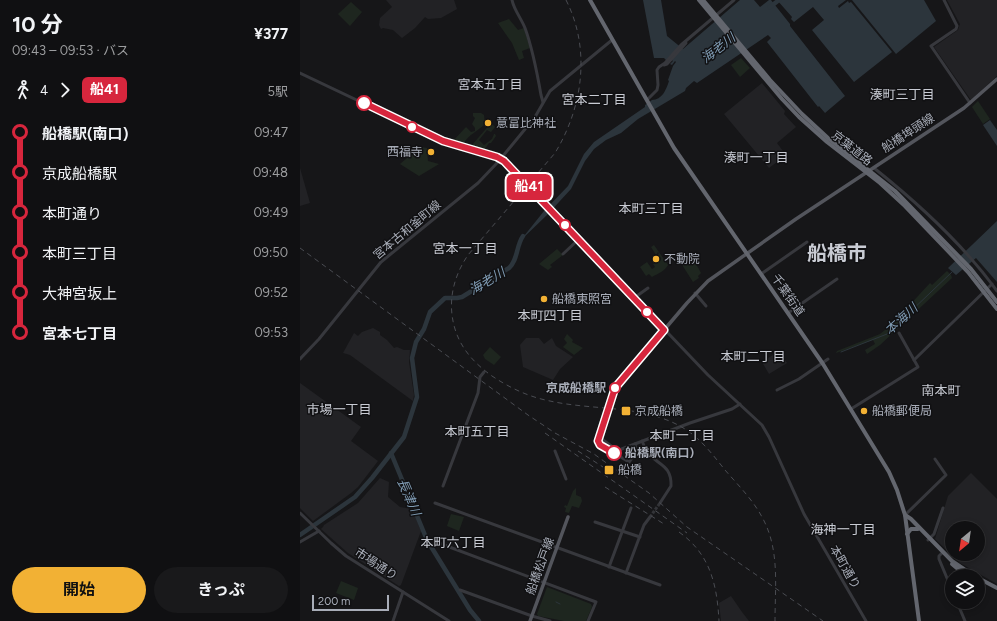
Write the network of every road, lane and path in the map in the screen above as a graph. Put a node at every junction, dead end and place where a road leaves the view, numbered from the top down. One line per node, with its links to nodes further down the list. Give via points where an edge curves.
1 (512, 0): 11 (street, via 533,54)
2 (590, 0): 7 (highway, 千葉街道)
3 (698, 0): 28 (highway, 京葉道路, bridge, via 799,117 880,182 905,206 968,272)
4 (703, 0): 26 (highway, 京葉道路, bridge, via 798,110 829,139 884,180 971,269)
5 (734, 0): 10 (street, via 657,70 657,90)
6 (944, 0): 12 (street, via 957,26 931,46)
7 (612, 40): 10 (highway, 千葉街道); 11 (street, via 554,86)
8 (300, 73): 13 (street, via 443,141)
9 (997, 79): 12 (main road, 船橋埠頭線)
10 (647, 101): 18 (highway, 千葉街道, via 674,148)
11 (543, 102): 13 (street, 宮本古和釜町線)
12 (970, 103): 14 (main road, 船橋埠頭線)
13 (501, 158): 15 (street, 本町通り); 32 (street, 宮本古和釜町線, via 478,183 381,262)
14 (874, 168): 18 (main road, 船橋埠頭線); 21 (street, via 932,218)
15 (578, 239): 17 (street); 25 (street, 本町通り)
16 (807, 242): 19 (street)
17 (563, 254)
18 (747, 254): 19 (highway, 千葉街道); 24 (main road, 船橋埠頭線, via 712,277)
19 (761, 274): 29 (highway, 千葉街道)
20 (837, 279): 29 (street)
21 (992, 284): 23 (street); 34 (street)
22 (648, 288): 25 (street)
23 (997, 291)
24 (695, 293): 27 (street); 30 (main road, 船橋埠頭線)
25 (634, 298): 30 (street, 本町通り)
26 (997, 302)
27 (706, 306)
28 (997, 309)
29 (788, 313): 35 (highway, 千葉街道)
30 (664, 330): 38 (street, 本町通り); 40 (main road, 船橋埠頭線, via 617,386)
31 (898, 333): 34 (street)
32 (300, 359)
33 (828, 359): 35 (street)
34 (914, 360): 39 (street, via 918,367)
35 (822, 363): 37 (street); 39 (highway, 千葉街道)
36 (484, 372): 47 (street, via 480,377 478,393)
37 (777, 390)
38 (740, 404): 42 (street); 86 (street, 本町通り, via 766,431 804,514)
39 (851, 409): 53 (highway, 千葉街道, via 895,484)
40 (607, 412): 41 (street)
41 (599, 437): 43 (street, via 618,450); 43 (street, via 600,445 628,462 636,453)
42 (642, 441): 43 (street); 49 (street, via 648,452 667,469 670,478 671,486)
43 (635, 444)
44 (555, 450): 46 (street)
45 (935, 459): 53 (street, via 946,475)
46 (566, 479)
47 (444, 486)
48 (435, 503): 65 (street)
49 (660, 503)
50 (631, 508): 59 (street)
51 (944, 508): 62 (street, via 934,534)
52 (300, 513): 58 (street, 市場通り)
53 (905, 515): 57 (highway); 60 (highway, 千葉街道); 62 (highway, via 912,519)
54 (568, 517): 65 (main road, 船橋松戸線)
55 (650, 517): 61 (street)
56 (595, 522): 59 (street)
57 (918, 529): 60 (highway, via 911,529); 62 (highway)
58 (317, 530): 63 (street); 78 (street, 市場通り, via 346,556)
59 (622, 532): 61 (street); 67 (street)
60 (907, 534): 87 (highway, 千葉街道)
61 (640, 537): 70 (street)
62 (929, 539): 66 (highway)
63 (300, 542)
64 (436, 542): 73 (street)
65 (557, 547): 67 (street); 73 (main road, 船橋松戸線)
66 (942, 553): 68 (highway); 69 (highway); 71 (street, via 939,559)
67 (609, 566): 70 (street)
68 (957, 569)
69 (964, 569)
70 (626, 573): 74 (street)
71 (945, 573)
72 (985, 582): 77 (highway)
73 (544, 583): 80 (main road, 船橋松戸線); 85 (street, via 596,602)
74 (660, 585)
75 (985, 585): 77 (highway)
76 (460, 590): 80 (street)
77 (997, 590)
78 (403, 592): 81 (street); 82 (street, 市場通り)
79 (960, 609): 88 (street)
80 (532, 616): 83 (main road, 船橋松戸線); 84 (street)
81 (393, 621)
82 (449, 621)
83 (530, 621)
84 (550, 621)
85 (588, 621)
86 (866, 621)
87 (919, 621)
88 (965, 621)

